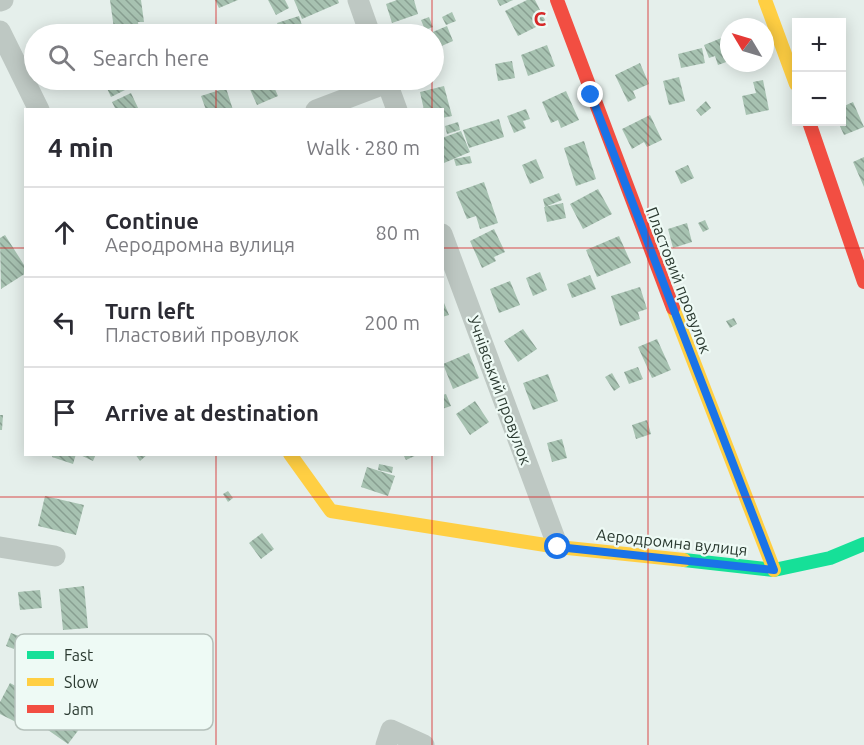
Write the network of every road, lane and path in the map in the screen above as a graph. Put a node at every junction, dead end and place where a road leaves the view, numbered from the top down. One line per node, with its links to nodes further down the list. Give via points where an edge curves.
1 (358, 0): 4 (street)
2 (557, 0): 23 (street, Пластовий провулок)
3 (765, 0): 6 (street)
4 (366, 24)
5 (0, 32): 7 (street)
6 (792, 73)
7 (24, 80)
8 (29, 90): 11 (street)
9 (364, 90): 12 (street)
10 (389, 90): 13 (street)
11 (38, 108)
12 (321, 108)
13 (396, 108)
14 (810, 126): 17 (street)
15 (444, 244): 16 (street, Учнівський провулок)
16 (448, 263): 21 (street, Учнівський провулок)
17 (864, 282)
18 (291, 456): 21 (street, Аеродромна вулиця, via 327,506)
19 (864, 543): 23 (street, Аеродромна вулиця, via 830,558)
20 (0, 546): 22 (street)
21 (558, 547): 23 (street, Аеродромна вулиця)
22 (55, 556)
23 (774, 570)
24 (388, 737): 25 (street)
25 (424, 745)

